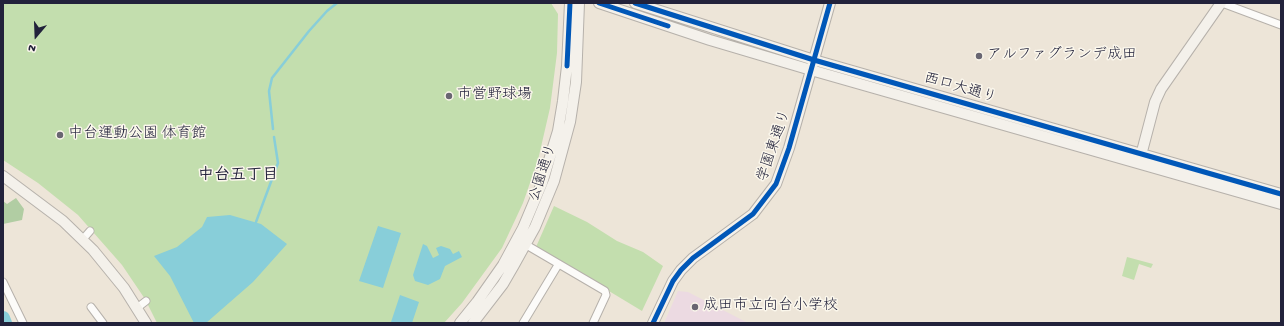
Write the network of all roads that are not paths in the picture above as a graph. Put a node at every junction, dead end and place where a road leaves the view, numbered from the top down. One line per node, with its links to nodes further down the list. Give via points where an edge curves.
1 (570, 3): 17 (street, 公園通り, via 567,66 558,131)
2 (579, 3): 17 (street, 公園通り, via 576,82 570,122 554,181 535,228)
3 (598, 3): 9 (street, 西口大通り)
4 (635, 3): 8 (street, 西口大通り)
5 (830, 3): 8 (street, 学園東通り)
6 (1221, 3): 7 (street); 10 (street, via 1161,89)
7 (1281, 25)
8 (814, 60): 9 (street, 学園東通り); 10 (street, 西口大通り)
9 (812, 70): 11 (street, 西口大通り); 28 (street, 学園東通り, via 781,174 770,194 753,214 693,258 681,270)
10 (1141, 153): 11 (street); 13 (street, 西口大通り)
11 (1138, 163): 14 (street, 西口大通り)
12 (3, 176): 16 (street, via 46,206)
13 (1281, 194)
14 (1281, 204)
15 (90, 231): 16 (street)
16 (83, 239): 23 (street, via 142,305)
17 (522, 242): 18 (street); 24 (street, 公園通り); 25 (street, 公園通り, via 503,284)
18 (558, 265): 26 (street); 27 (street, via 605,291 606,295)
19 (3, 282): 21 (street)
20 (91, 307): 22 (street)
21 (23, 323)
22 (103, 323)
23 (146, 323)
24 (460, 323)
25 (473, 323)
26 (523, 323)
27 (593, 323)
28 (654, 323)

